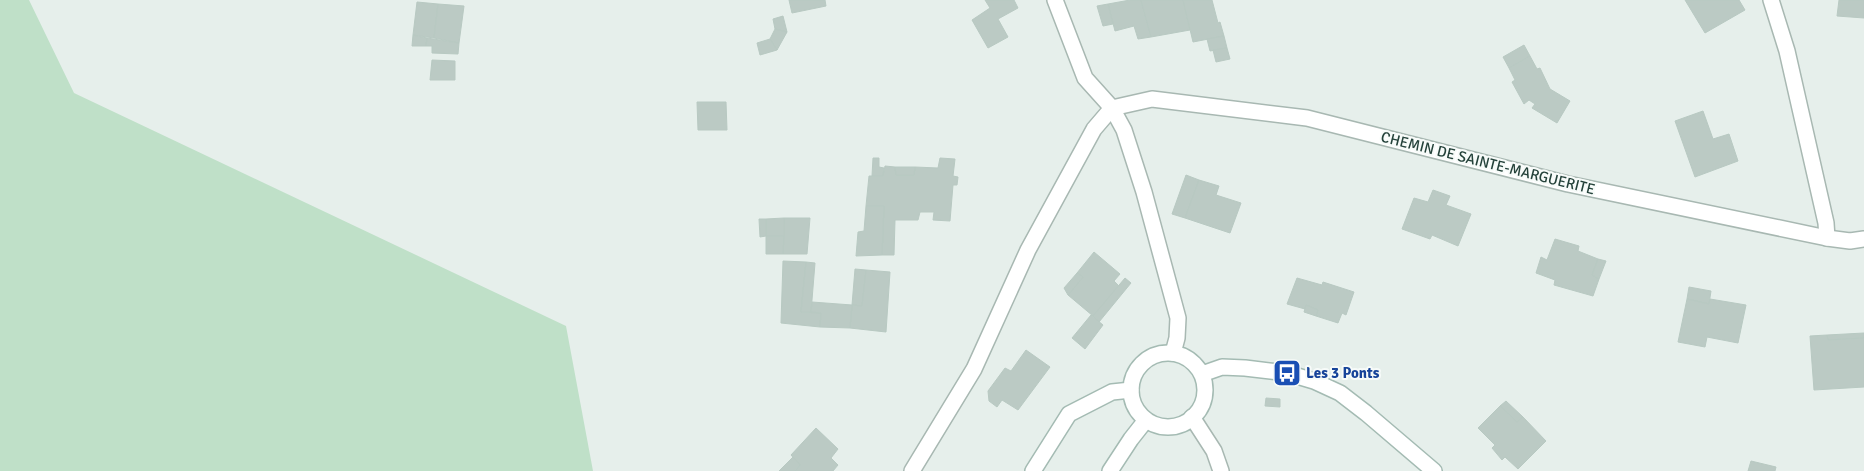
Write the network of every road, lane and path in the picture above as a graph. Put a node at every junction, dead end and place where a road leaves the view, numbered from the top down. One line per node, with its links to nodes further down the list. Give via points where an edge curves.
1 (1055, 0): 3 (street, via 1086,78)
2 (1771, 0): 4 (street, via 1787,51)
3 (1112, 108): 4 (street, CHEMIN DE SAINTE-MARGUERITE, via 1152,99 1307,118 1568,184); 6 (street, via 1124,130 1141,183 1178,318); 11 (street, via 1094,129 1028,250 974,369)
4 (1827, 238): 5 (street, CHEMIN DE SAINTE-MARGUERITE)
5 (1864, 239)
6 (1173, 353): 7 (street, via 1190,360); 8 (street, via 1157,354 1143,362 1134,374)
7 (1202, 374): 9 (street, via 1206,391 1201,408); 15 (street, via 1222,367 1245,368 1287,373 1314,381 1340,394 1366,413)
8 (1131, 390): 10 (street, via 1138,412); 12 (street, via 1112,392 1069,414)
9 (1192, 417): 10 (street, via 1175,426 1160,426); 14 (street, via 1214,451)
10 (1146, 420): 13 (street)
11 (912, 471)
12 (1033, 471)
13 (1110, 471)
14 (1220, 471)
15 (1434, 471)

